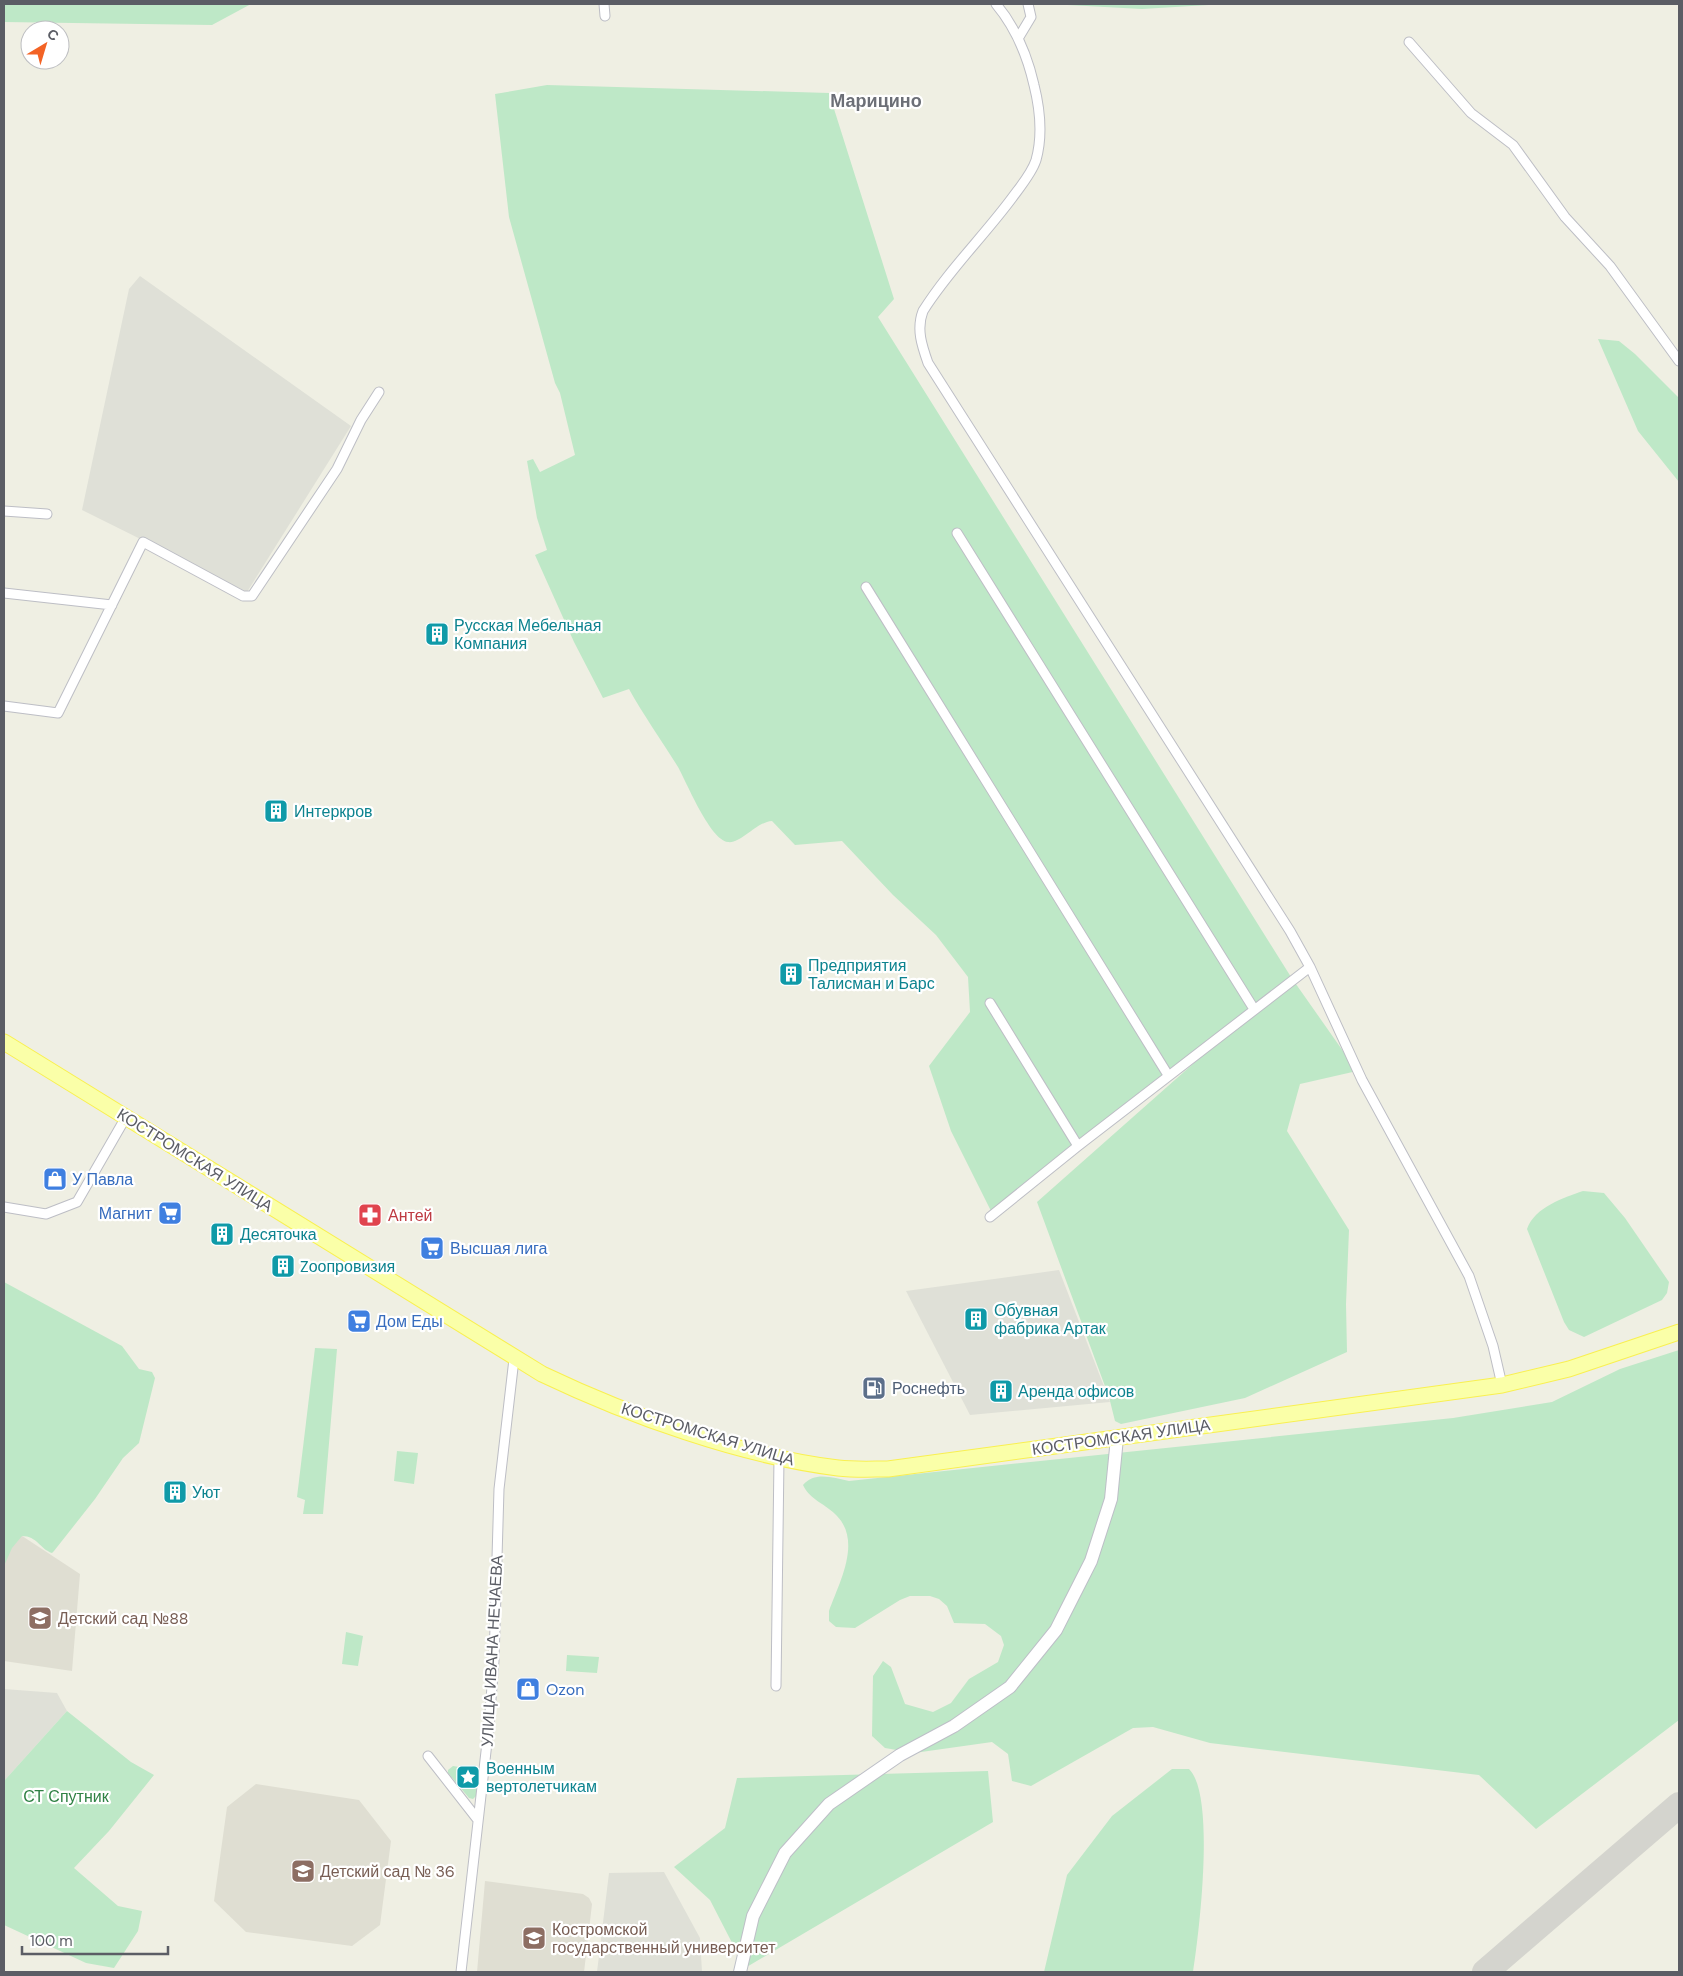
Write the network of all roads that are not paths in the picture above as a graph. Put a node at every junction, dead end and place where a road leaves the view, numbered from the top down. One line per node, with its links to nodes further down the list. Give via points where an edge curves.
1 (604, 4): 4 (street)
2 (996, 4): 5 (street)
3 (1028, 4): 5 (street, via 1031,18)
4 (605, 16)
5 (1019, 37): 16 (street, via 1038,99 1041,131 1036,161 1005,208 929,301 920,318 920,339 928,363)
6 (1409, 42): 7 (street, via 1471,113 1514,144 1565,217 1610,266)
7 (1679, 361)
8 (379, 392): 14 (street, via 337,469 252,596 243,596 143,542)
9 (4, 511): 10 (street)
10 (47, 514)
11 (957, 533): 18 (street)
12 (866, 587): 20 (street)
13 (4, 593): 14 (street)
14 (112, 604): 15 (street, via 58,713)
15 (4, 706)
16 (1310, 967): 18 (street); 27 (street, via 1359,1075 1469,1276 1493,1346)
17 (990, 1003): 22 (street)
18 (1254, 1009): 20 (street)
19 (4, 1042): 21 (main road, КОСТРОМСКАЯ УЛИЦА)
20 (1168, 1075): 22 (street)
21 (126, 1117): 23 (street, via 77,1202 46,1214); 26 (main road, КОСТРОМСКАЯ УЛИЦА)
22 (1078, 1146): 24 (street)
23 (4, 1208)
24 (990, 1217)
25 (1679, 1332): 27 (main road, КОСТРОМСКАЯ УЛИЦА, via 1569,1369)
26 (514, 1359): 29 (main road, КОСТРОМСКАЯ УЛИЦА, via 595,1399 684,1431); 32 (street, УЛИЦА ИВАНА НЕЧАЕВА, via 499,1489 494,1661)
27 (1502, 1385): 28 (main road, КОСТРОМСКАЯ УЛИЦА)
28 (1117, 1438): 29 (main road, КОСТРОМСКАЯ УЛИЦА, via 888,1469 840,1469); 34 (main road, via 1111,1499 1091,1561 1056,1630 1010,1687 954,1726 900,1755 829,1804 786,1852 753,1916)
29 (779, 1458): 30 (street)
30 (776, 1686)
31 (428, 1756): 32 (street)
32 (478, 1820): 33 (street, УЛИЦА ИВАНА НЕЧАЕВА)
33 (461, 1972)
34 (740, 1972)

